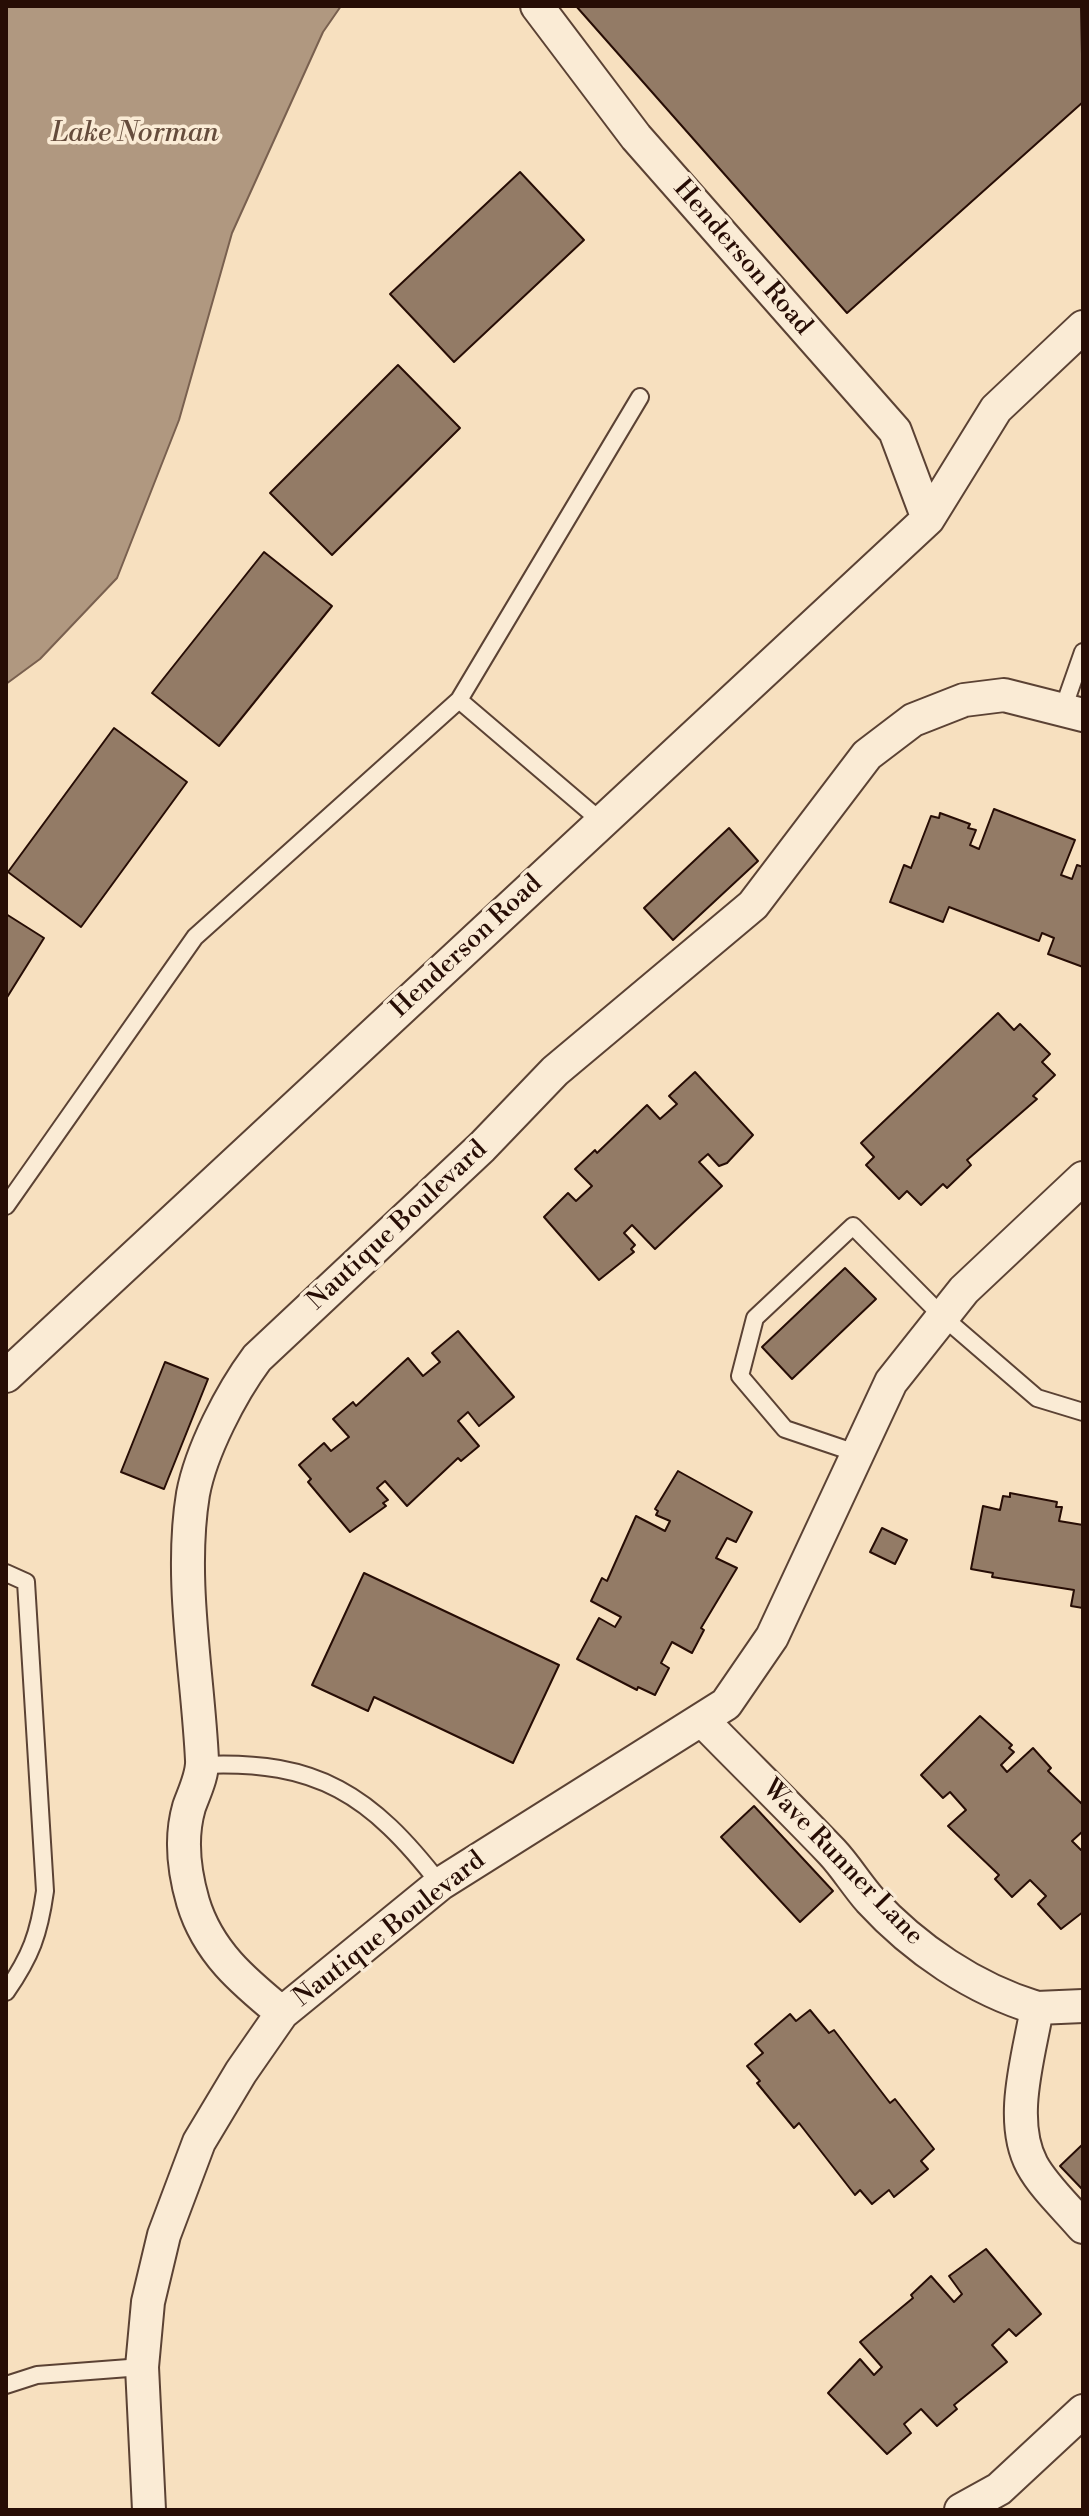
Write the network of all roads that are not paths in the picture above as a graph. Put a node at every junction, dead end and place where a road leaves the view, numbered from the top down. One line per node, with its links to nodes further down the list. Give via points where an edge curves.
1 (537, 6): 4 (street, Henderson Road, via 636,137 895,431)
2 (1083, 327): 4 (street, Henderson Road, via 996,409)
3 (640, 397): 6 (lane)
4 (928, 519): 8 (street, Henderson Road)
5 (1083, 652): 7 (lane)
6 (459, 700): 8 (lane); 10 (lane, via 195,937)
7 (1073, 712): 17 (street, Nautique Boulevard, via 1004,695 964,700 913,720 867,755 753,905 555,1071 482,1147 257,1358 230,1394 193,1492 189,1545)
8 (602, 822): 12 (street, Henderson Road)
9 (1083, 1178): 11 (street, Nautique Boulevard)
10 (6, 1206)
11 (942, 1316): 13 (lane, via 1037,1398); 14 (street, Nautique Boulevard, via 891,1382); 14 (lane, via 853,1226 755,1318 740,1376 785,1429)
12 (6, 1376)
13 (1083, 1412)
14 (856, 1453): 16 (street, Nautique Boulevard, via 772,1637 726,1704)
15 (6, 1573): 19 (lane, via 26,1582 45,1891 40,1931)
16 (703, 1721): 18 (street, Nautique Boulevard); 21 (street, Wave Runner Lane, via 835,1855 871,1901 926,1951 959,1974)
17 (203, 1765): 18 (lane, via 284,1768 355,1797 384,1819); 22 (street, Nautique Boulevard, via 183,1836 193,1902 208,1942)
18 (440, 1884): 22 (street, Nautique Boulevard)
19 (6, 1992)
20 (1083, 2006): 21 (street, Wave Runner Lane)
21 (1037, 2008): 23 (street, via 1024,2083 1025,2146 1033,2167)
22 (282, 2013): 24 (street, Nautique Boulevard, via 199,2142 164,2235 148,2302)
23 (1083, 2227)
24 (142, 2367): 25 (lane, via 37,2375); 27 (street, Nautique Boulevard)
25 (6, 2385)
26 (1083, 2411): 28 (street, via 999,2489)
27 (149, 2510)
28 (961, 2510)

